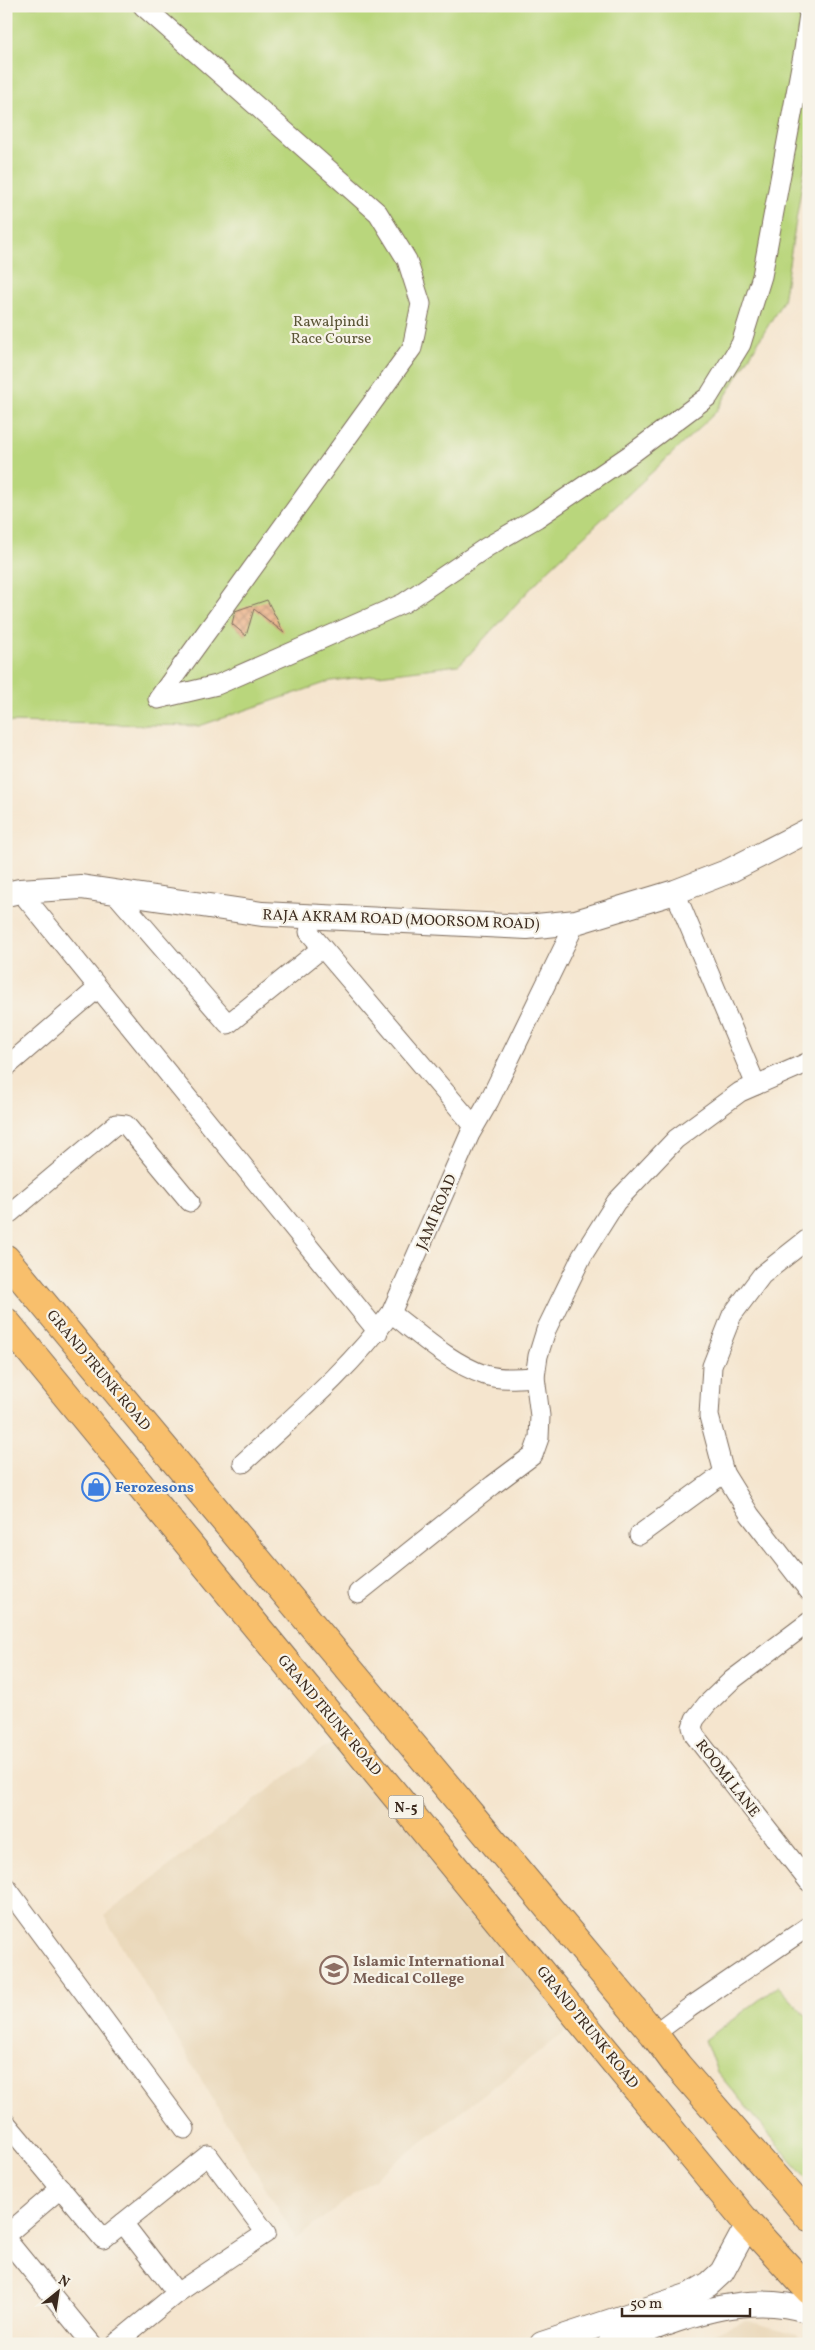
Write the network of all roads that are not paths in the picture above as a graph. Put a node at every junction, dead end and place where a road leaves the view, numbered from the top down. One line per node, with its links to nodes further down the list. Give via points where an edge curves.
1 (143, 6): 2 (street, via 378,213 407,260 421,304 412,348 158,699 217,685 404,603 537,518 709,396 741,344 762,276 804,50 809,14)
2 (806, 6)
3 (809, 830): 5 (street, RAJA AKRAM ROAD (MOORSOM ROAD), via 729,871)
4 (114, 892): 6 (street, RAJA AKRAM ROAD (MOORSOM ROAD), via 81,887); 7 (street, RAJA AKRAM ROAD (MOORSOM ROAD), via 262,914 527,927); 9 (street, via 228,1024)
5 (675, 892): 7 (street, RAJA AKRAM ROAD (MOORSOM ROAD)); 13 (street)
6 (13, 893): 10 (street)
7 (576, 922): 14 (street, JAMI ROAD)
8 (309, 932): 9 (street)
9 (322, 948): 14 (street)
10 (98, 988): 12 (street); 21 (street)
11 (809, 1062): 13 (street)
12 (6, 1067)
13 (756, 1085): 22 (street, via 740,1092 676,1139 616,1202 582,1256 546,1330)
14 (474, 1126): 19 (street, JAMI ROAD)
15 (190, 1202): 16 (street, via 126,1125 116,1124)
16 (10, 1213)
17 (809, 1238): 24 (street, via 762,1275 732,1314 712,1366 708,1416)
18 (6, 1259): 32 (highway, GRAND TRUNK ROAD)
19 (391, 1313): 21 (street, JAMI ROAD); 22 (street, via 432,1345 486,1376)
20 (6, 1322): 38 (highway, GRAND TRUNK ROAD / N-5)
21 (378, 1332): 23 (street, JAMI ROAD, via 340,1373)
22 (535, 1377): 27 (street, via 540,1416 539,1438 533,1455)
23 (243, 1463)
24 (724, 1472): 25 (street); 26 (street, via 750,1515)
25 (639, 1535)
26 (809, 1591)
27 (358, 1593)
28 (809, 1622): 29 (street, ROOMI LANE, via 732,1680 702,1710 692,1727 695,1736)
29 (809, 1882)
30 (6, 1887): 34 (street)
31 (809, 1926): 32 (street)
32 (654, 2034): 36 (highway, GRAND TRUNK ROAD)
33 (6, 2123): 35 (street)
34 (185, 2130)
35 (61, 2188): 37 (street, via 103,2239); 39 (street)
36 (809, 2217)
37 (123, 2223): 41 (street); 41 (street, via 208,2155 266,2233)
38 (748, 2224): 42 (highway, GRAND TRUNK ROAD / N-5); 45 (street, via 722,2272 697,2291)
39 (6, 2235)
40 (6, 2239): 43 (street)
41 (177, 2293): 44 (street)
42 (804, 2303): 46 (street, via 738,2303)
43 (92, 2344)
44 (115, 2344)
45 (542, 2344)
46 (610, 2344)

